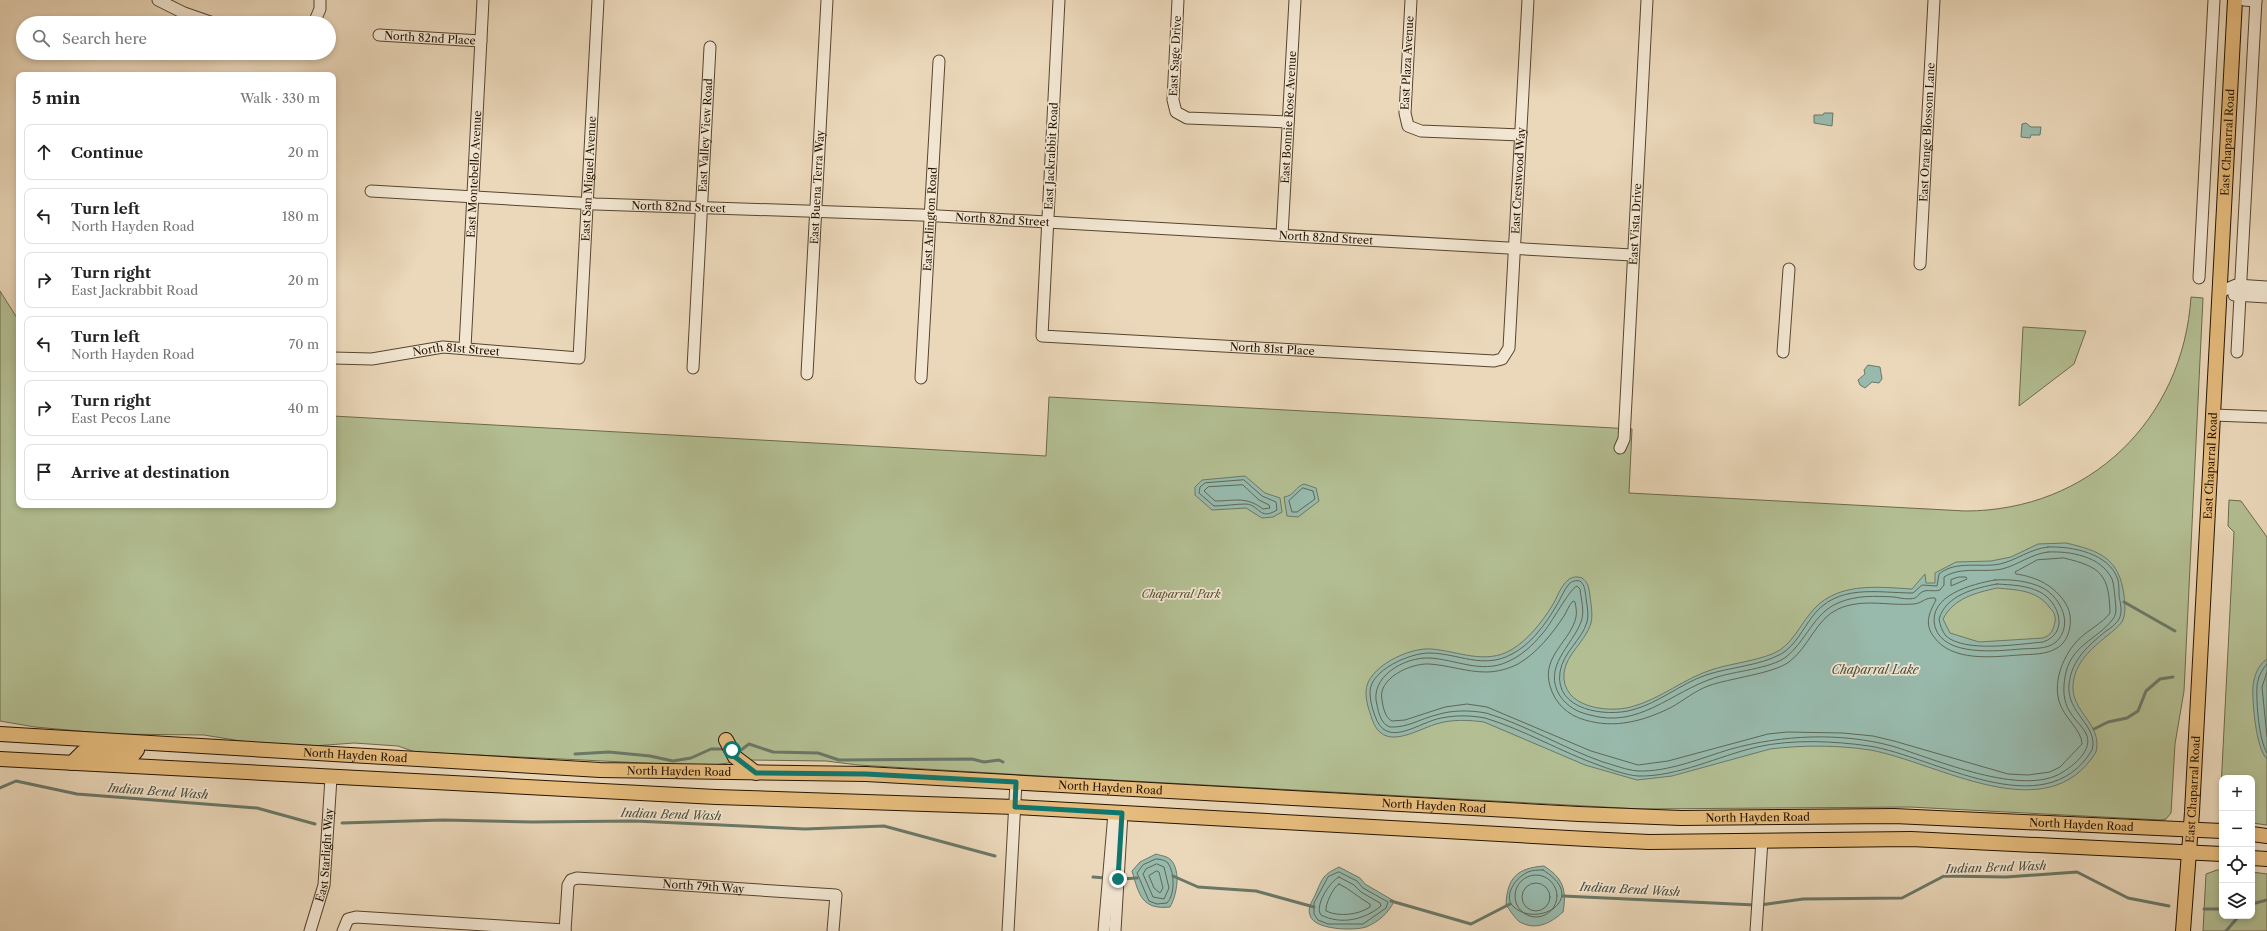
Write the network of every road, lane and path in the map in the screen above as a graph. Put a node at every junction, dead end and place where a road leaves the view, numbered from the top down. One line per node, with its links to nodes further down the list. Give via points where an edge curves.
1 (158, 0): 17 (street)
2 (320, 0): 18 (street)
3 (484, 0): 20 (street, East Montebello Avenue)
4 (598, 0): 27 (street, East San Miguel Avenue)
5 (828, 0): 29 (street, East Buena Terra Way)
6 (1059, 0): 31 (street, East Jackrabbit Road)
7 (1178, 0): 23 (street, East Sage Drive, via 1173,100 1176,112 1187,118)
8 (1295, 0): 23 (street, East Bonnie Rose Avenue)
9 (1411, 0): 24 (street, East Plaza Avenue, via 1404,113 1408,126 1421,131)
10 (1528, 0): 24 (street, East Crestwood Way)
11 (1647, 0): 34 (street, East Vista Drive)
12 (1934, 0): 35 (street, East Orange Blossom Lane)
13 (2214, 0): 37 (street)
14 (2235, 0): 40 (main road, East Chaparral Road)
15 (2244, 0): 16 (street)
16 (2256, 0): 39 (street)
17 (193, 16)
18 (317, 16)
19 (379, 36): 20 (street, North 82nd Place)
20 (481, 41): 26 (street, East Montebello Avenue)
21 (710, 47): 28 (street, East Valley View Road)
22 (939, 61): 30 (street, East Arlington Road)
23 (1288, 122): 32 (street, East Bonnie Rose Avenue)
24 (1521, 134): 33 (street, East Crestwood Way)
25 (371, 190): 26 (street, North 82nd Street)
26 (473, 196): 27 (street, North 82nd Street); 43 (street, East Montebello Avenue)
27 (587, 203): 28 (street, North 82nd Street); 47 (street, East San Miguel Avenue)
28 (701, 208): 29 (street, North 82nd Street); 49 (street, East Valley View Road)
29 (816, 210): 30 (street, North 82nd Street); 50 (street, East Buena Terra Way)
30 (930, 216): 31 (street, North 82nd Street); 51 (street, East Arlington Road)
31 (1048, 223): 32 (street, North 82nd Street); 42 (street, East Jackrabbit Road)
32 (1282, 235): 33 (street, North 82nd Street)
33 (1515, 250): 34 (street, North 82nd Street); 48 (street, East Crestwood Way, via 1509,348)
34 (1632, 255): 54 (street, East Vista Drive, via 1624,439)
35 (1920, 264)
36 (1788, 269): 44 (street)
37 (2199, 278)
38 (2267, 287): 39 (street)
39 (2240, 290): 40 (street); 41 (street); 45 (street)
40 (2220, 292): 52 (main road, East Chaparral Road)
41 (2267, 297)
42 (1042, 336): 48 (street, North 81st Place, via 1494,361)
43 (465, 348): 46 (street, North 81st Street, via 426,349 365,359); 47 (street, North 81st Street)
44 (1783, 352)
45 (2237, 352)
46 (336, 358)
47 (579, 358)
48 (1502, 359)
49 (693, 368)
50 (807, 374)
51 (921, 378)
52 (2213, 415): 53 (street); 65 (main road, East Chaparral Road)
53 (2267, 417)
54 (1620, 448)
55 (0, 734): 57 (main road, North Hayden Road)
56 (726, 740): 60 (main road, via 735,757)
57 (138, 743): 59 (main road, via 133,755 83,752); 60 (main road, North Hayden Road, via 600,770)
58 (0, 759): 59 (main road, North Hayden Road)
59 (72, 763): 61 (main road, North Hayden Road)
60 (756, 773): 62 (main road, North Hayden Road, via 866,774)
61 (331, 778): 63 (main road, North Hayden Road, via 716,797); 76 (street, East Starlight Way, via 324,885)
62 (1016, 782): 63 (street); 65 (main road, North Hayden Road, via 1626,816 1894,816)
63 (1015, 807): 64 (main road, North Hayden Road); 79 (street)
64 (1118, 813): 69 (main road, North Hayden Road, via 1618,841); 80 (street); 81 (street)
65 (2190, 829): 66 (main road, North Hayden Road); 70 (main road, East Chaparral Road)
66 (2219, 831)
67 (2255, 834): 68 (main road)
68 (2267, 836)
69 (1762, 840): 70 (main road, North Hayden Road, via 1911,839); 82 (street)
70 (2189, 852): 71 (main road, North Hayden Road); 83 (main road, East Chaparral Road)
71 (2219, 854)
72 (2255, 858): 73 (main road)
73 (2267, 859)
74 (458, 927): 75 (street); 77 (street, via 356,917 348,919)
75 (565, 930): 78 (street, North 79th Way, via 568,885 571,880 577,878 836,895)
76 (310, 931)
77 (343, 931)
78 (833, 931)
79 (1008, 931)
80 (1104, 931)
81 (1115, 931)
82 (1756, 931)
83 (2183, 931)

